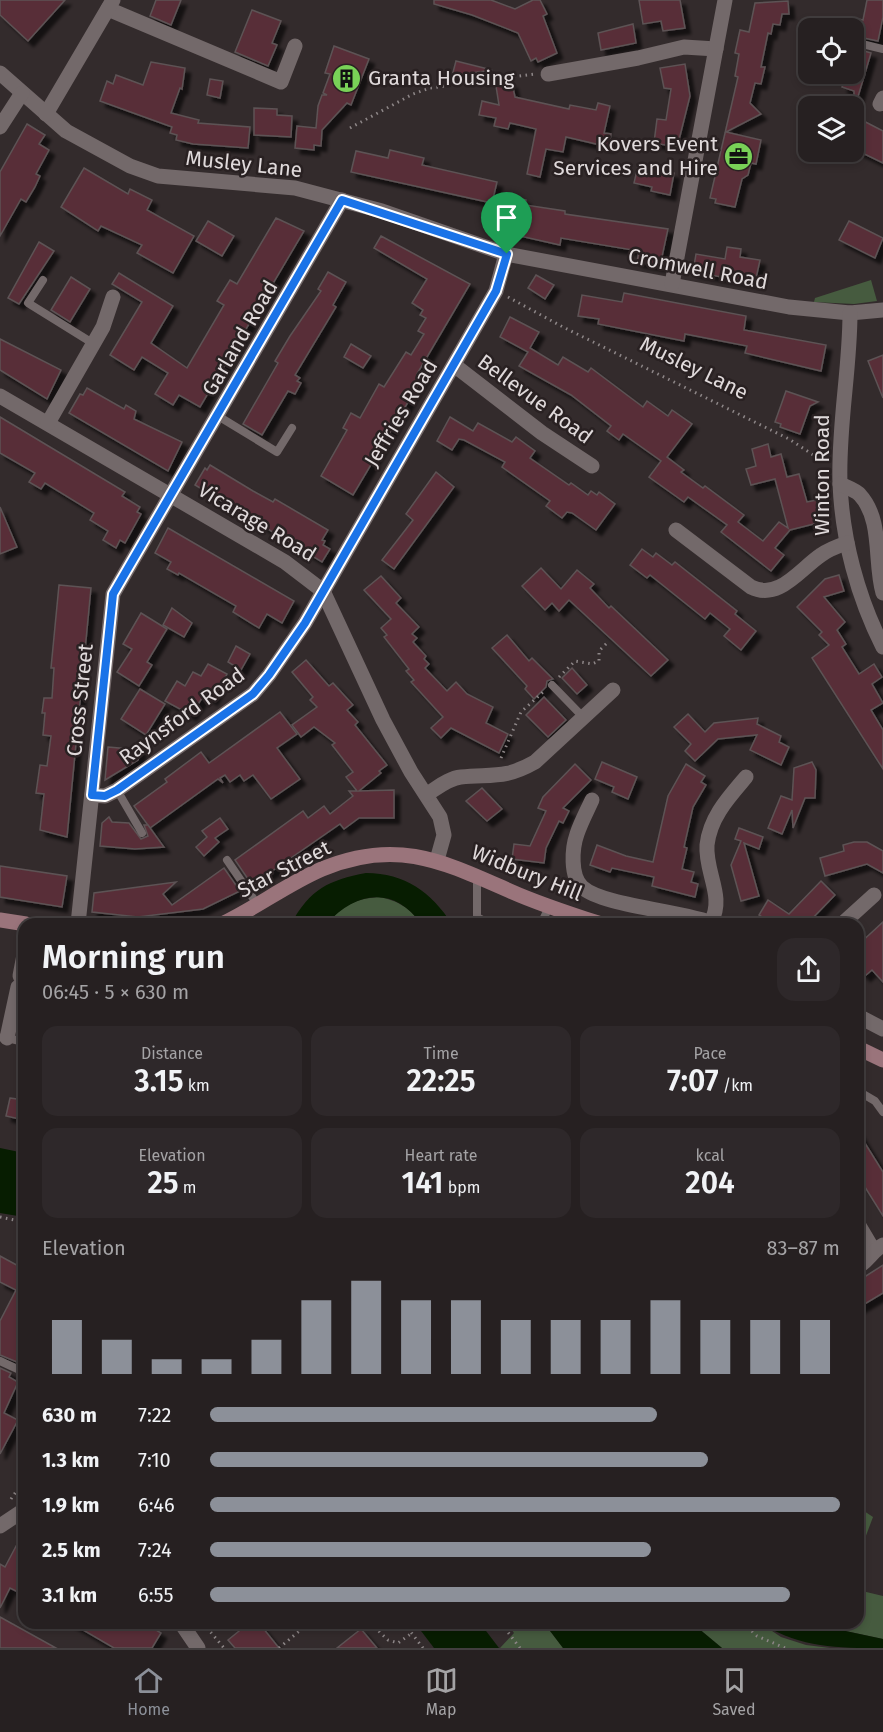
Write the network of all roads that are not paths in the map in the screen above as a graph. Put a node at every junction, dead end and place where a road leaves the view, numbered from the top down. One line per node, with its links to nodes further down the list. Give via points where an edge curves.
1 (725, 0): 5 (street)
2 (111, 5): 4 (street, via 280,82); 10 (street)
3 (864, 44): 6 (lane)
4 (295, 46)
5 (716, 49): 8 (street, via 684,47); 15 (street)
6 (883, 49)
7 (0, 73): 9 (street, Musley Lane)
8 (548, 74)
9 (22, 93): 10 (street, Musley Lane); 11 (street)
10 (46, 114): 12 (street, Musley Lane, via 98,150 158,176 295,188)
11 (0, 127)
12 (342, 200): 13 (street, Musley Lane); 22 (street, Garland Road)
13 (507, 254): 15 (street, Cromwell Road); 20 (street, Jeffries Road, via 496,291)
14 (43, 280): 19 (lane, via 28,303)
15 (672, 284): 18 (street, Cromwell Road, via 789,307)
16 (113, 297): 19 (street)
17 (883, 310): 18 (street, Cromwell Road)
18 (850, 313): 26 (street, Winton Road)
19 (94, 344): 23 (street)
20 (454, 366): 25 (street, Bellevue Road); 30 (street, Jeffries Road)
21 (0, 396): 23 (street, Vicarage Road)
22 (218, 416): 24 (lane, via 278,452); 27 (street, Garland Road)
23 (48, 423): 27 (street, Vicarage Road)
24 (292, 428)
25 (592, 466)
26 (840, 484): 29 (street, Winton Road); 31 (street, via 859,493 873,514 878,578)
27 (171, 496): 30 (street, Vicarage Road, via 303,574); 39 (street, Cross Street, via 113,594)
28 (676, 530): 29 (street, Winton Road, via 759,591 780,587 820,555)
29 (847, 543): 32 (street, via 868,618)
30 (323, 591): 37 (street, Raynsford Road, via 284,655 253,694); 38 (street, Vicarage Road, via 383,720)
31 (883, 593)
32 (883, 647)
33 (552, 685): 35 (lane)
34 (613, 690): 35 (street)
35 (583, 717): 38 (street, via 536,762 495,777 460,777)
36 (746, 777): 54 (street, via 717,814 710,833 708,863 718,904)
37 (117, 790): 39 (street, Raynsford Road, via 105,796); 41 (lane)
38 (427, 794): 43 (street, Vicarage Road, via 444,826 444,841)
39 (92, 795): 48 (street, Cross Street)
40 (592, 800): 53 (street, via 576,835 575,874 579,883 604,898)
41 (142, 833)
42 (226, 860): 46 (lane)
43 (437, 860): 44 (main road, Widbury Hill); 46 (main road, Star Street, via 395,853 361,856 308,875)
44 (477, 876): 47 (main road, Widbury Hill); 50 (lane)
45 (874, 895): 55 (street)
46 (256, 904): 49 (main road, Star Street)
47 (549, 906): 51 (lane); 52 (main road, Widbury Hill)
48 (79, 918)
49 (232, 918)
50 (479, 918)
51 (544, 918)
52 (583, 918)
53 (666, 918)
54 (714, 918)
55 (849, 918)
56 (0, 920): 57 (main road)
57 (18, 923)
58 (18, 985): 61 (street)
59 (864, 1019): 60 (street)
60 (883, 1029)
61 (4, 1037)
62 (864, 1051): 63 (main road)
63 (883, 1060)
64 (864, 1095): 65 (lane)
65 (883, 1112)
66 (864, 1231): 67 (street)
67 (878, 1248): 68 (street)
68 (864, 1264)
69 (0, 1361): 70 (lane)
70 (18, 1369)
71 (18, 1514): 72 (street)
72 (0, 1526)
73 (185, 1629): 74 (street)
74 (198, 1648)

